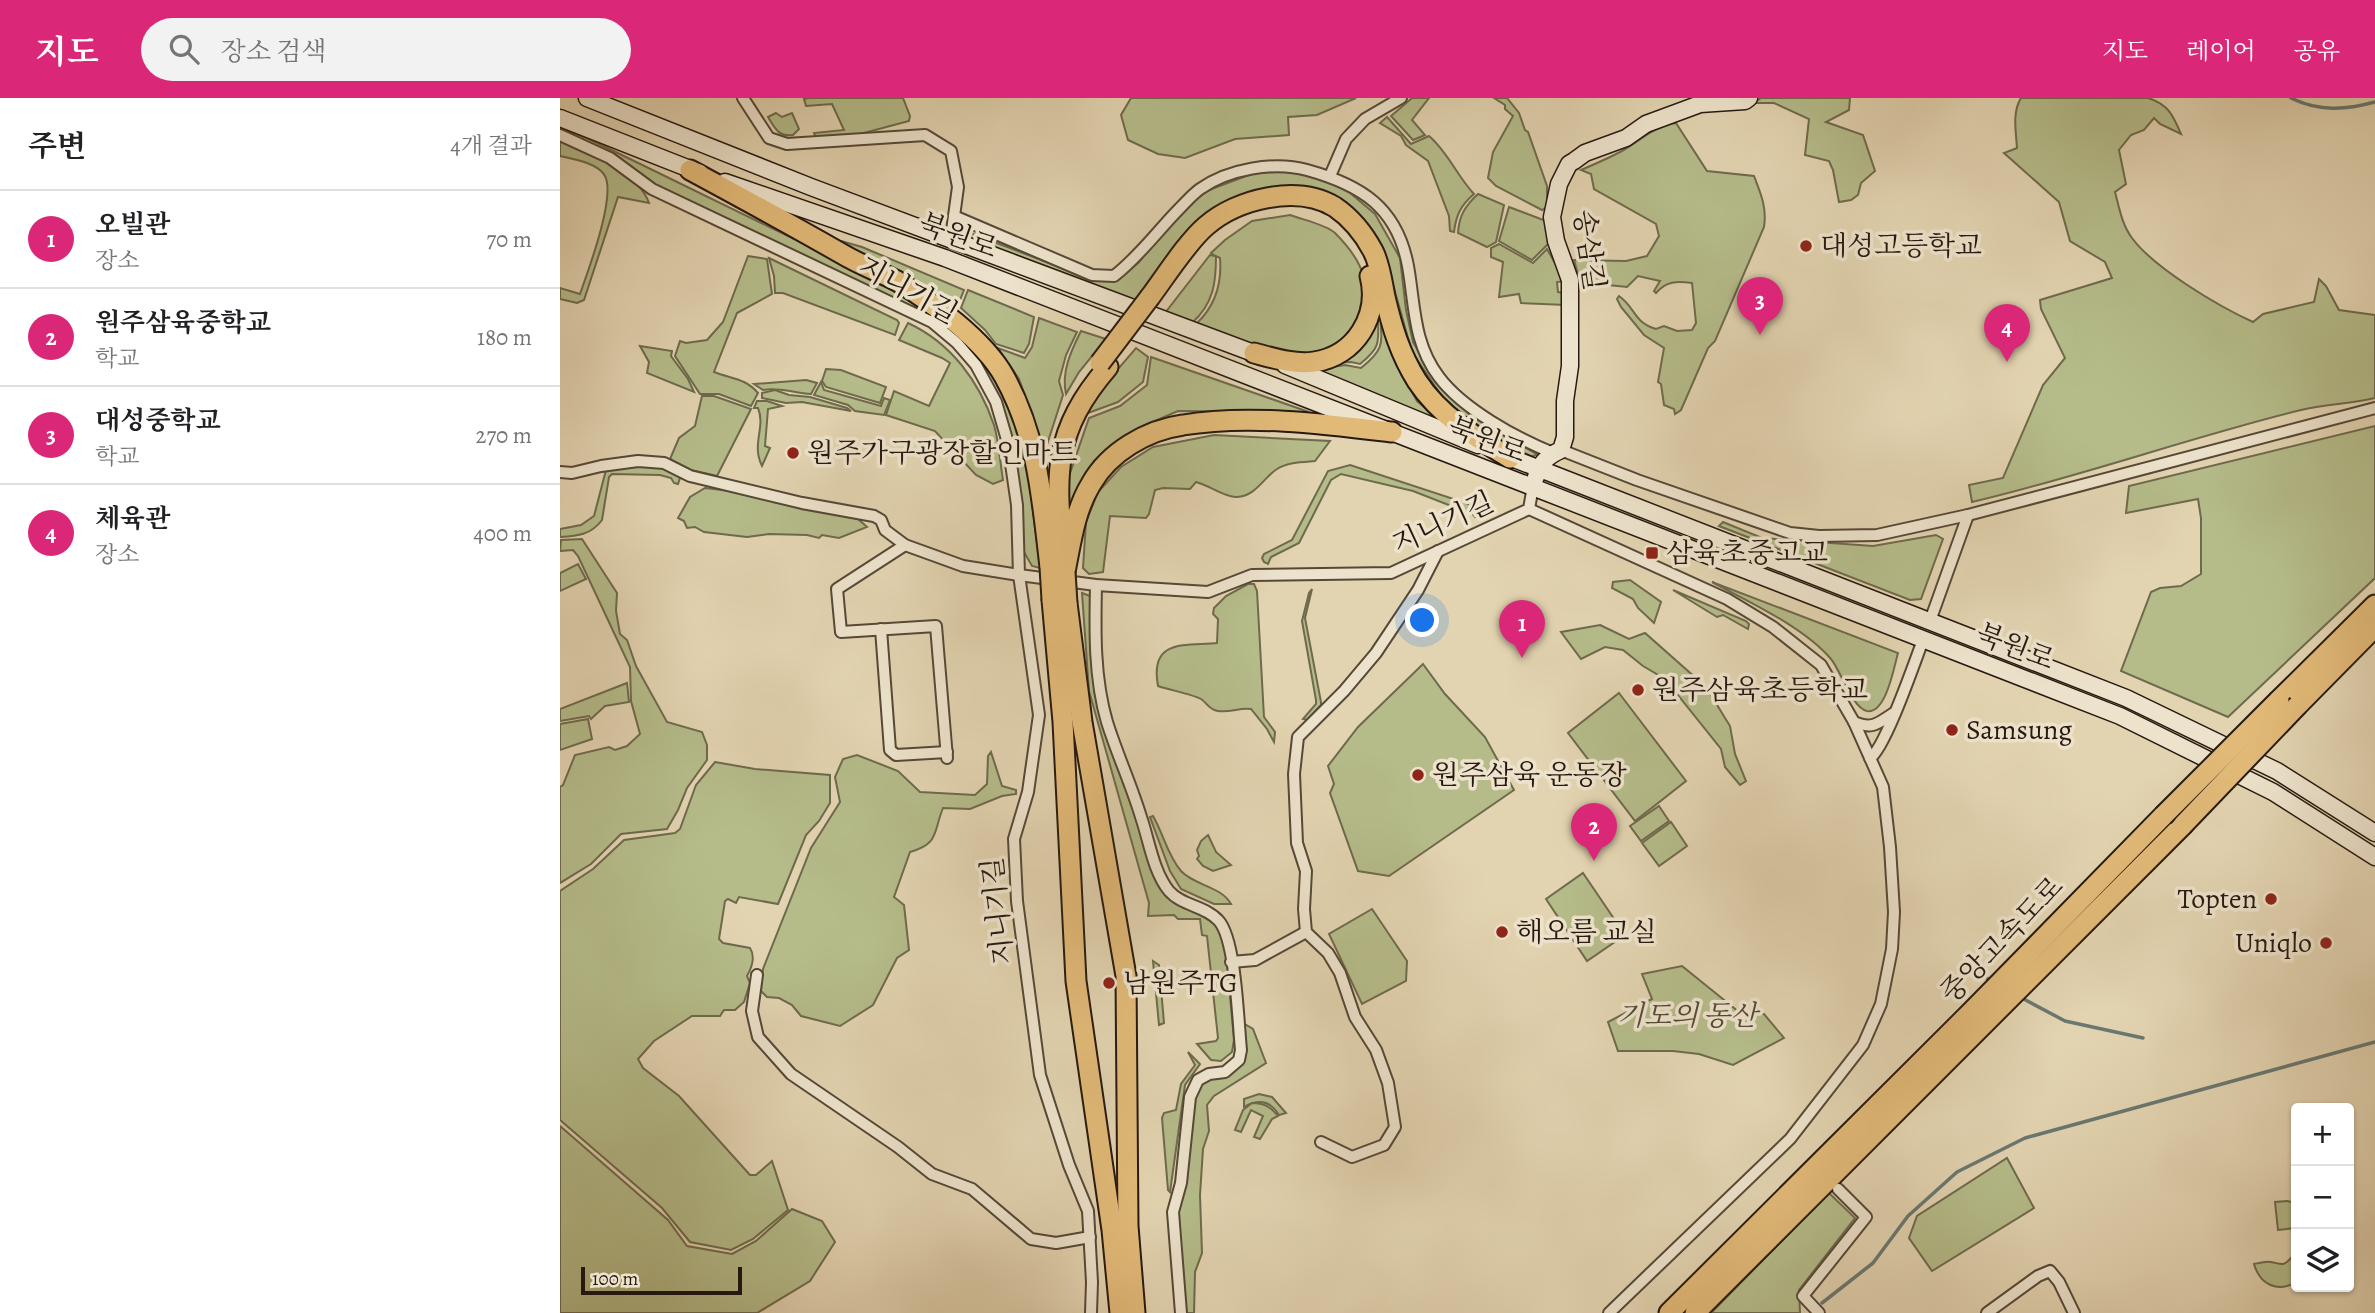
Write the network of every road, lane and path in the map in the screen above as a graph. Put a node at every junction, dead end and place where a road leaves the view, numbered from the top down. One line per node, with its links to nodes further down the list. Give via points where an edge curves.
1 (587, 98): 10 (street, 북원로)
2 (743, 98): 9 (street, via 769,138 787,144 925,135 951,151 958,187)
3 (1401, 98): 8 (street, via 1364,119 1346,139)
4 (1749, 98): 16 (street, 송삼길, via 1700,104 1671,114 1569,164 1557,187 1552,217 1570,281 1565,437)
5 (560, 118): 7 (street, 북원로)
6 (560, 135): 26 (street, 지니기길, via 610,158 652,189 932,322 957,343 976,365 996,402 1008,443 1017,505)
7 (690, 170): 11 (street, 북원로); 25 (highway, via 895,281 936,306 973,339 1003,374 1024,423 1039,472)
8 (1330, 176): 9 (street, via 1294,166 1256,168 1224,177 1199,189 1114,276 1092,275); 16 (street, via 1374,201 1397,230 1408,265 1422,350 1439,378 1469,406 1520,440)
9 (954, 216): 10 (street)
10 (951, 238): 11 (street); 13 (street, 북원로)
11 (945, 258): 15 (street, 북원로)
12 (1154, 299): 13 (highway, via 1212,234 1238,216 1298,208 1322,214 1350,236 1367,263 1373,287 1371,311 1362,334 1347,349 1312,363); 17 (highway, via 1205,226 1231,208 1268,196 1297,197 1334,207 1356,226 1374,253 1398,345 1418,382 1468,432); 25 (highway, via 1104,365 1063,443)
13 (1254, 353): 17 (street, 북원로)
14 (2375, 408): 22 (street)
15 (1392, 432): 20 (street, 북원로); 25 (highway, via 1234,421 1181,425 1142,437 1115,455 1091,484)
16 (1557, 452): 18 (street); 22 (street, via 1790,533 1877,536)
17 (1510, 458): 18 (street, 북원로)
18 (1538, 468): 20 (street); 30 (street, 북원로)
19 (560, 472): 23 (street, 지니기길, via 638,461 664,463 690,476 874,516)
20 (1533, 486): 21 (street, 지니기길); 33 (street, 북원로)
21 (1529, 509): 24 (street, 지니기길); 36 (street, via 1727,599 1773,626 1821,665)
22 (1968, 515): 30 (street)
23 (905, 545): 26 (street, 지니기길, via 963,566); 32 (street, via 837,589 841,632)
24 (1438, 551): 27 (street, 지니기길, via 1391,572 1252,575 1208,592); 40 (street, via 1376,653 1298,737 1294,774 1297,843 1306,871)
25 (1057, 569): 28 (highway, bridge)
26 (1019, 575): 27 (street, 지니기길); 47 (street, 지니기길, via 1039,715 1028,792 1014,839 1017,901 1040,1075 1088,1211)
27 (1096, 585): 42 (street, via 1095,648 1107,719 1157,867 1170,892 1219,921 1228,938)
28 (1060, 601): 49 (highway, via 1076,981); 50 (highway, via 1126,976 1128,1226)
29 (2375, 606): 34 (highway, 중앙고속도로)
30 (1930, 621): 33 (street); 38 (street, 북원로, via 2126,698 2277,771)
31 (2375, 626): 34 (highway, 중앙고속도로)
32 (881, 629): 32 (street, via 936,626 947,755 896,755 890,750)
33 (1923, 640): 35 (street); 39 (street, 북원로, via 2120,716 2273,792)
34 (2288, 702): 41 (highway, 중앙고속도로, bridge, via 2163,816); 41 (highway, 중앙고속도로, bridge, via 2183,825)
35 (1894, 713): 36 (street, via 1866,727); 37 (street)
36 (1854, 722): 37 (street)
37 (1870, 758): 52 (street, via 1883,787 1894,912 1881,1004 1863,1045 1794,1144)
38 (2375, 833)
39 (2375, 857)
40 (1306, 932): 42 (street, via 1255,960); 45 (street, via 1328,953 1340,973 1355,1017 1376,1050 1395,1113 1395,1127 1384,1144 1363,1153 1352,1157)
41 (2044, 950): 44 (highway, 중앙고속도로)
42 (1231, 962): 51 (street, via 1240,1060 1225,1072 1198,1080 1190,1097 1181,1183 1173,1212)
43 (757, 975): 47 (street, via 752,1011 758,1037 791,1074 932,1174 972,1189 1031,1240)
44 (1981, 1013): 53 (highway, 중앙고속도로); 54 (highway, 중앙고속도로)
45 (1321, 1142)
46 (1838, 1189): 55 (street, via 1866,1217 1803,1296)
47 (1090, 1237): 48 (street, 지니기길)
48 (1091, 1313)
49 (1120, 1313)
50 (1135, 1313)
51 (1181, 1313)
52 (1609, 1313)
53 (1669, 1313)
54 (1695, 1313)
55 (1819, 1313)
56 (1987, 1313): 57 (street, via 2050,1271)
57 (2074, 1313)

